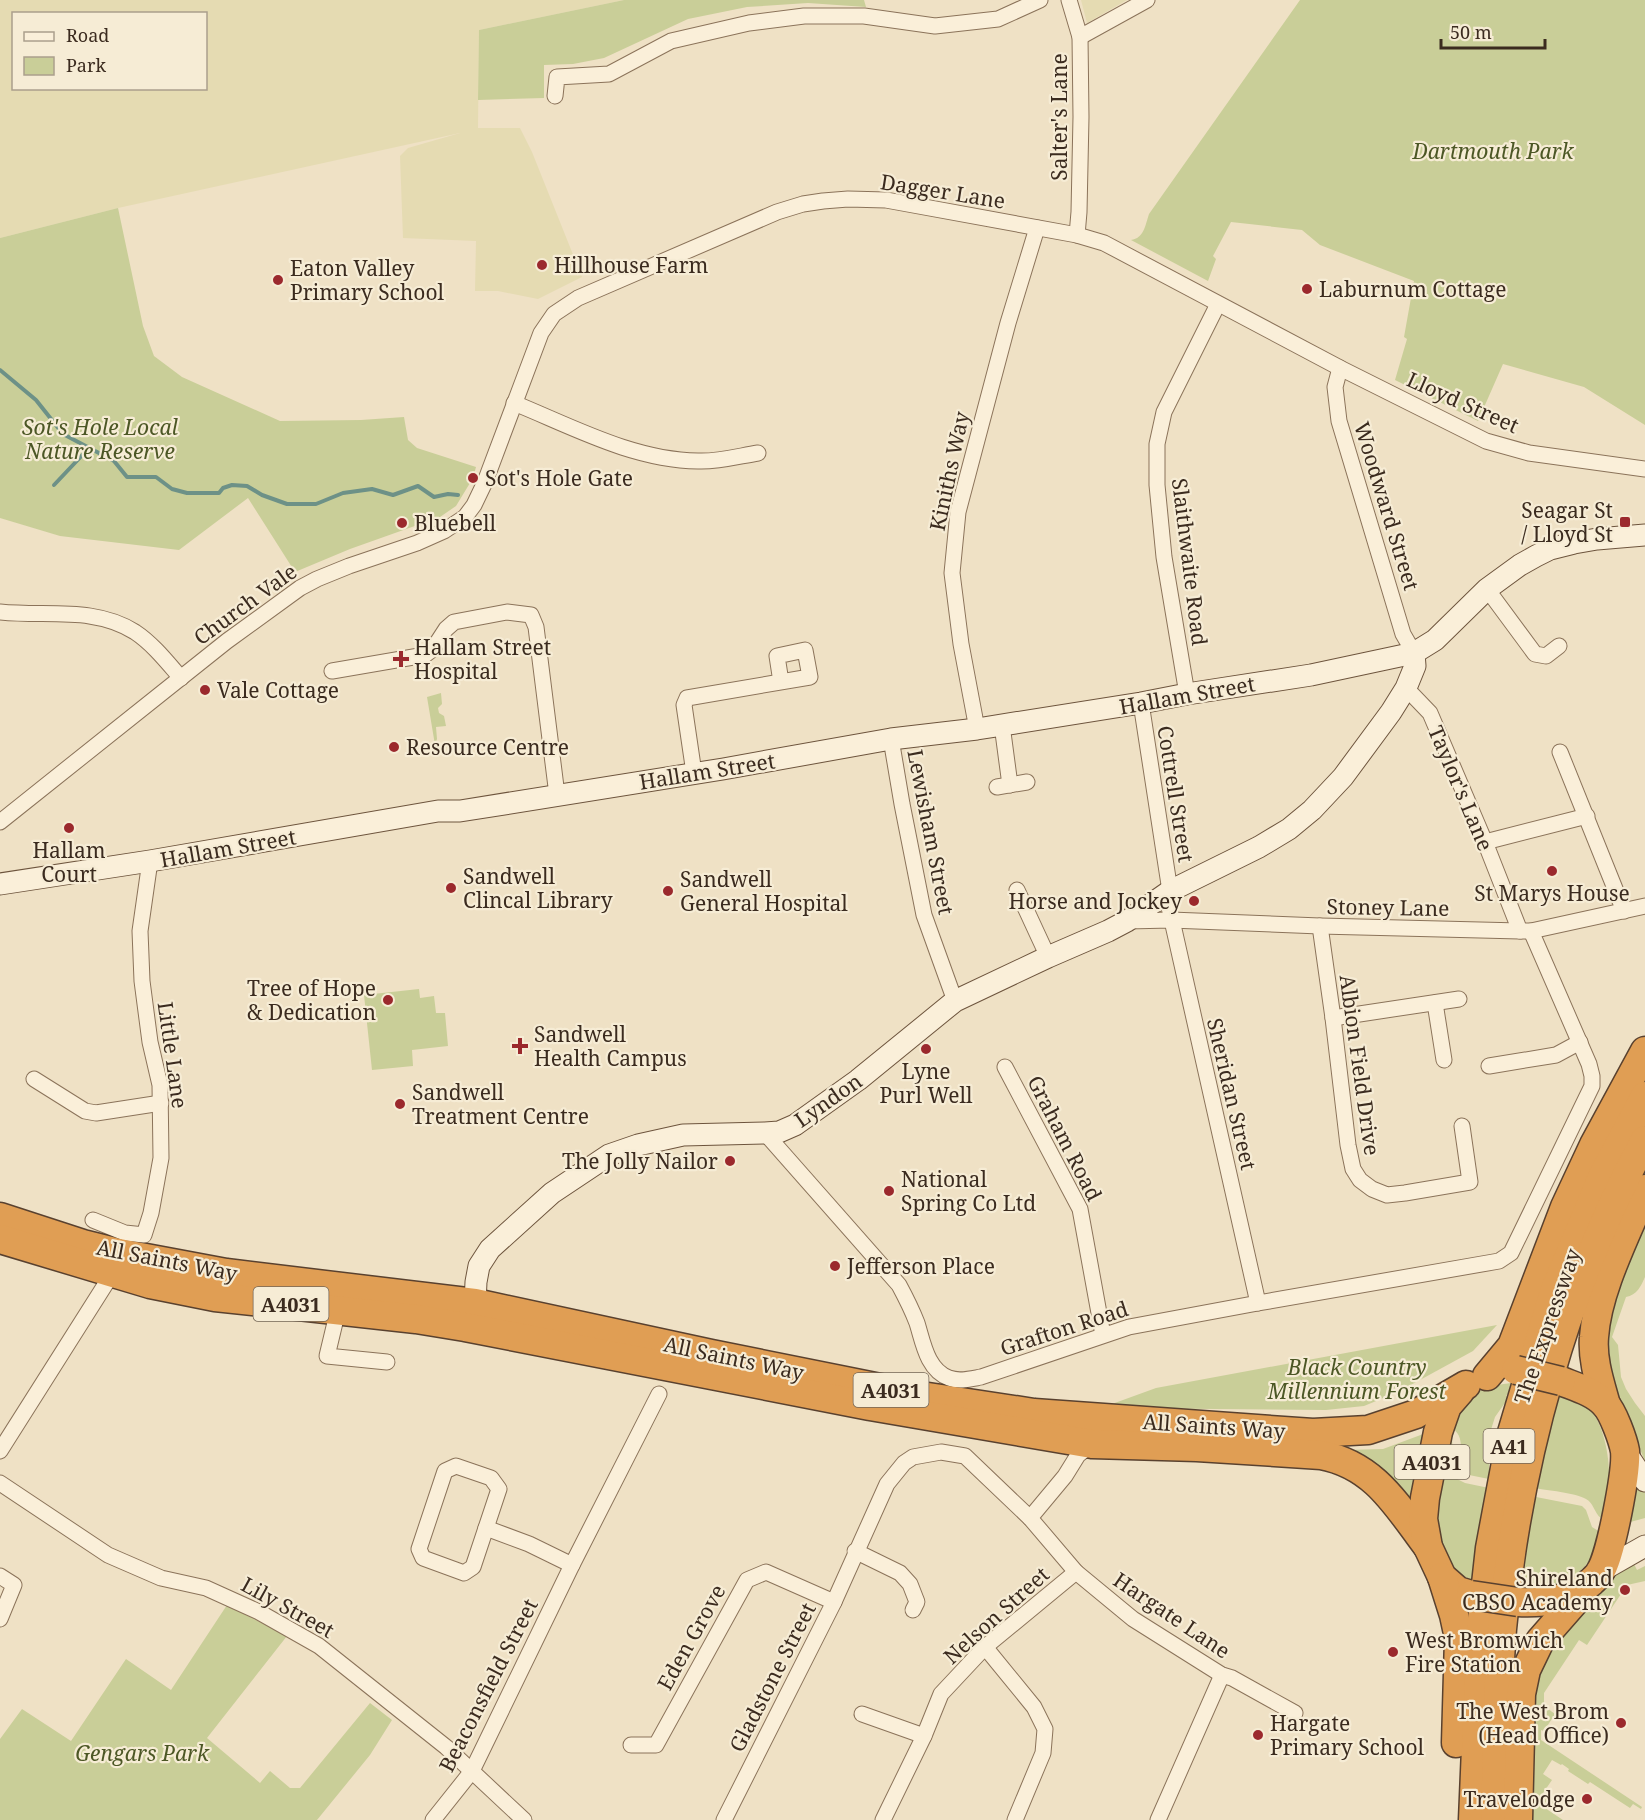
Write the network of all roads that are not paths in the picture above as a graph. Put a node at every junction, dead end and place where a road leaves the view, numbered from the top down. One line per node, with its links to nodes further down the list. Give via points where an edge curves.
1 (1040, 0): 5 (street, via 998,19 935,26 864,16 804,16 749,23 671,41 609,74 557,77)
2 (1069, 0): 4 (street, Salter's Lane)
3 (1147, 0): 4 (street)
4 (1080, 37): 7 (street, Salter's Lane)
5 (555, 96)
6 (1037, 228): 7 (street, Dagger Lane); 9 (street, Dagger Lane, via 886,201 848,199 803,204 578,298 554,314); 27 (street, Kiniths Way, via 957,512 952,573)
7 (1077, 235): 8 (street, Dagger Lane, via 1104,243)
8 (1218, 304): 10 (street, Dagger Lane); 24 (street, Slaithwaite Road, via 1164,412 1157,444 1164,557)
9 (541, 333): 11 (street, Church Vale)
10 (1340, 368): 13 (street, Lloyd Street, via 1486,441 1529,453); 18 (street, Woodward Street, via 1335,387 1339,421 1403,634)
11 (513, 403): 12 (street, via 627,449 662,458 700,461); 21 (street, Church Vale, via 484,482 465,517 417,543 300,588)
12 (758, 453)
13 (1645, 469)
14 (1645, 535): 15 (street, via 1597,539 1550,549)
15 (1487, 590): 17 (street, via 1535,654 1546,656); 18 (street, via 1435,640)
16 (0, 612): 21 (street, via 74,614 112,620 136,632)
17 (1559, 646)
18 (1414, 653): 19 (street, Hallam Street); 23 (street, Lyndon, via 1415,666)
19 (1377, 661): 23 (street, Taylor's Lane); 24 (street, Hallam Street)
20 (332, 671): 32 (street, via 425,655 454,622 507,612 531,615 536,627)
21 (181, 678): 34 (street, Church Vale)
22 (781, 682): 30 (street, via 687,698 684,705)
23 (1406, 688): 35 (street, Taylor's Lane, via 1430,713); 39 (street, Lyndon, via 1343,777 1312,810 1259,847)
24 (1187, 694): 25 (street, Hallam Street)
25 (1141, 703): 26 (street, Hallam Street); 39 (street, Cottrell Street)
26 (1002, 726): 27 (street, Hallam Street); 31 (street, via 1003,785)
27 (977, 729): 28 (street, Hallam Street)
28 (891, 739): 30 (street, Hallam Street); 48 (street, Lewisham Street, via 924,915)
29 (1560, 752): 33 (street)
30 (694, 773): 32 (street, Hallam Street)
31 (1027, 782)
32 (557, 795): 36 (street, Hallam Street, via 438,811)
33 (1587, 816): 35 (street); 41 (street)
34 (0, 822)
35 (1485, 842): 45 (street, Taylor's Lane)
36 (150, 861): 37 (street, Hallam Street); 58 (street, Little Lane, via 140,930 142,981)
37 (0, 884)
38 (1017, 890): 46 (street)
39 (1166, 893): 42 (street, Sheridan Street); 43 (street, Lyndon)
40 (1645, 906): 41 (street, Stoney Lane)
41 (1624, 911): 45 (street, Stoney Lane)
42 (1172, 920): 43 (street, Stoney Lane); 44 (street, Stoney Lane); 68 (street, Sheridan Street)
43 (1126, 921): 46 (street, Lyndon)
44 (1320, 926): 45 (street, Stoney Lane); 50 (street, Albion Field Drive)
45 (1525, 931): 51 (street, Taylor's Lane)
46 (1048, 957): 48 (street, Lyndon)
47 (1459, 999): 49 (street)
48 (955, 1001): 60 (street, Lyndon, via 830,1102 795,1125)
49 (1435, 1003): 50 (street); 53 (street)
50 (1333, 1018): 59 (street, Albion Field Drive, via 1348,1145 1353,1169 1360,1180 1387,1195 1470,1182)
51 (1580, 1042): 54 (street, via 1556,1055); 66 (street, Taylor's Lane, via 1592,1086 1511,1253)
52 (1645, 1051): 73 (highway, via 1565,1207 1512,1346)
53 (1444, 1060)
54 (1494, 1061)
55 (1005, 1067): 71 (street, Graham Road, via 1080,1209)
56 (34, 1079): 58 (street, via 86,1111 96,1113)
57 (1645, 1096): 111 (highway, The Expressway / A41, via 1602,1177 1554,1292 1511,1436 1490,1548 1481,1629)
58 (161, 1103): 64 (street, Little Lane, via 161,1158 144,1235 125,1233)
59 (1462, 1126)
60 (765, 1134): 70 (street, Lyndon, via 683,1135 609,1155 552,1193 490,1249 479,1266); 71 (street, Grafton Road, via 899,1285 930,1361 941,1374 960,1380 981,1377)
61 (1645, 1140): 103 (highway, The Expressway / A41, via 1592,1253 1564,1330 1527,1466 1511,1552 1498,1716)
62 (1645, 1189): 75 (highway, via 1598,1309 1593,1338 1595,1365)
63 (0, 1217): 67 (highway, All Saints Way / A4031, via 83,1244)
64 (93, 1221)
65 (0, 1239): 67 (highway, All Saints Way / A4031)
66 (1499, 1261): 68 (street, Grafton Road)
67 (116, 1263): 69 (highway, All Saints Way / A4031, via 150,1284 215,1297); 70 (highway, All Saints Way / A4031, via 226,1273); 78 (street)
68 (1258, 1303): 71 (street, Grafton Road)
69 (338, 1310): 70 (highway, All Saints Way / A4031, via 416,1319); 72 (street, via 327,1356)
70 (473, 1315): 73 (highway, All Saints Way / A4031, via 1034,1413 1313,1433 1368,1430 1416,1414); 76 (highway, All Saints Way / A4031, via 870,1407)
71 (1103, 1335)
72 (387, 1362)
73 (1476, 1380): 75 (highway, A4031, bridge, via 1516,1370 1561,1381); 86 (highway, A4031, via 1447,1406 1436,1442 1423,1519)
74 (659, 1394): 88 (street, Beaconsfield Street)
75 (1606, 1405): 79 (highway)
76 (1053, 1438): 77 (highway, All Saints Way / A4031); 80 (street, via 1065,1456)
77 (1092, 1444): 80 (street, via 1078,1455); 86 (highway, All Saints Way / A4031, via 1321,1455 1345,1461 1370,1475 1384,1489)
78 (0, 1450)
79 (1624, 1451): 81 (street); 92 (highway, via 1615,1527)
80 (1065, 1476): 83 (street)
81 (1645, 1481)
82 (0, 1483): 102 (street, Lily Street, via 108,1555 161,1578 206,1588 319,1646)
83 (1030, 1518): 87 (street, Gladstone Street, via 965,1456 927,1453 904,1463 891,1478); 89 (street, Hargate Lane)
84 (486, 1528): 84 (street, via 500,1489 491,1478 456,1466 445,1471 419,1549 423,1558 464,1573 473,1567); 88 (street)
85 (1645, 1546): 92 (street)
86 (1428, 1547): 91 (highway, A4031)
87 (855, 1551): 93 (street, Gladstone Street); 94 (street, via 900,1573 910,1584 916,1602)
88 (572, 1565): 102 (street, Beaconsfield Street)
89 (1076, 1572): 96 (street, Nelson Street); 97 (street, Hargate Lane, via 1133,1618)
90 (0, 1576): 95 (street, via 14,1585)
91 (1442, 1576): 92 (highway, A4031, bridge, via 1458,1591 1471,1595 1540,1603 1569,1596); 110 (highway, via 1458,1638)
92 (1595, 1578): 103 (highway, A41, via 1540,1641 1526,1670)
93 (834, 1602): 101 (street, Eden Grove, via 766,1572 747,1580 656,1745); 106 (street, Gladstone Street)
94 (913, 1610)
95 (0, 1619)
96 (985, 1647): 100 (street, Nelson Street, via 941,1694); 108 (street, via 1034,1707 1045,1729 1043,1753)
97 (1222, 1675): 98 (street, Hargate Lane); 109 (street)
98 (1295, 1713)
99 (862, 1714): 100 (street)
100 (924, 1736): 107 (street, Nelson Street)
101 (631, 1745)
102 (472, 1771): 104 (street, Beaconsfield Street); 105 (street, Lily Street)
103 (1513, 1818)
104 (433, 1820)
105 (524, 1820)
106 (724, 1820)
107 (883, 1820)
108 (1015, 1820)
109 (1158, 1820)
110 (1455, 1820)
111 (1473, 1820)

